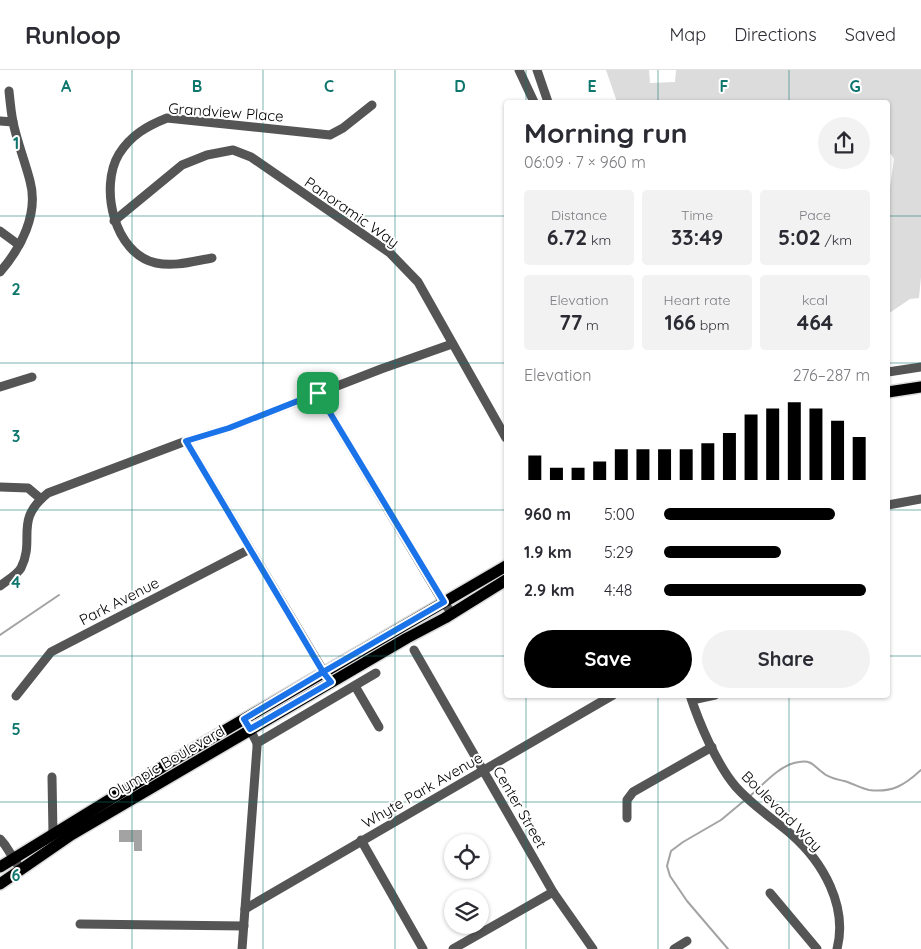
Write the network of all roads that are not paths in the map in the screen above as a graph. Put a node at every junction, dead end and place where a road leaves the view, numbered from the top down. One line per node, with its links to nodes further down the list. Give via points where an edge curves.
1 (519, 70): 4 (street)
2 (537, 70): 5 (street)
3 (9, 91): 8 (street)
4 (533, 100)
5 (547, 100)
6 (372, 105): 9 (street, Grandview Place, via 330,135 167,118 149,125 131,138 118,155 110,176)
7 (0, 121): 8 (street)
8 (13, 122): 11 (street, via 31,183 33,203 30,223)
9 (114, 221): 12 (street, Grandview Place, via 136,253 154,263 175,265); 14 (street, Panoramic Way, via 182,165 207,155 233,150 251,157 390,253 418,282)
10 (0, 231): 11 (street)
11 (19, 245): 13 (street)
12 (212, 258)
13 (0, 272)
14 (452, 344): 21 (street); 22 (street, Panoramic Way)
15 (921, 367): 16 (street)
16 (890, 372)
17 (32, 377): 18 (street)
18 (0, 387)
19 (921, 387): 20 (main road)
20 (890, 392)
21 (318, 393): 23 (street); 32 (street)
22 (504, 435)
23 (186, 441): 25 (street, via 55,490); 28 (street)
24 (0, 487): 25 (street, via 28,488)
25 (41, 499): 31 (street, via 29,516 20,570)
26 (921, 499): 27 (street)
27 (890, 505)
28 (250, 549): 35 (street); 39 (street, Park Avenue, via 52,652)
29 (504, 567): 32 (main road, Olympic Boulevard)
30 (504, 581): 33 (main road, Olympic Boulevard)
31 (0, 586)
32 (444, 602): 33 (street); 35 (main road, Olympic Boulevard)
33 (452, 613): 37 (main road, Olympic Boulevard)
34 (414, 650): 47 (street, Center Street)
35 (323, 672): 37 (street); 42 (main road, Olympic Boulevard)
36 (376, 673): 38 (street)
37 (331, 682): 44 (main road, Olympic Boulevard)
38 (355, 686): 43 (street); 45 (street)
39 (16, 696)
40 (607, 698): 47 (street, Whyte Park Avenue)
41 (691, 698): 46 (street, Boulevard Way)
42 (244, 719): 44 (street); 50 (main road, Olympic Boulevard)
43 (379, 727)
44 (250, 729): 45 (street); 55 (main road, Olympic Boulevard, via 71,835)
45 (257, 743): 59 (street)
46 (712, 747): 49 (street, via 633,792 628,800); 69 (street, Boulevard Way, via 736,788 796,839 816,863 839,910)
47 (483, 770): 51 (street, Whyte Park Avenue); 57 (street, Center Street)
48 (52, 777): 50 (street)
49 (627, 818)
50 (53, 834): 53 (main road, Olympic Boulevard)
51 (361, 840): 59 (street, Whyte Park Avenue); 64 (street)
52 (3, 842): 53 (street)
53 (14, 858): 54 (main road, Olympic Boulevard); 55 (street)
54 (0, 868)
55 (21, 870): 56 (main road, Olympic Boulevard)
56 (0, 884)
57 (553, 892): 65 (street); 66 (street, Center Street)
58 (770, 893): 68 (street)
59 (245, 909): 60 (street)
60 (244, 923): 61 (street, via 173,920 169,925); 63 (street)
61 (80, 924)
62 (687, 941): 67 (street)
63 (242, 949)
64 (423, 949)
65 (453, 949)
66 (593, 949)
67 (674, 949)
68 (817, 949)
69 (838, 949)

